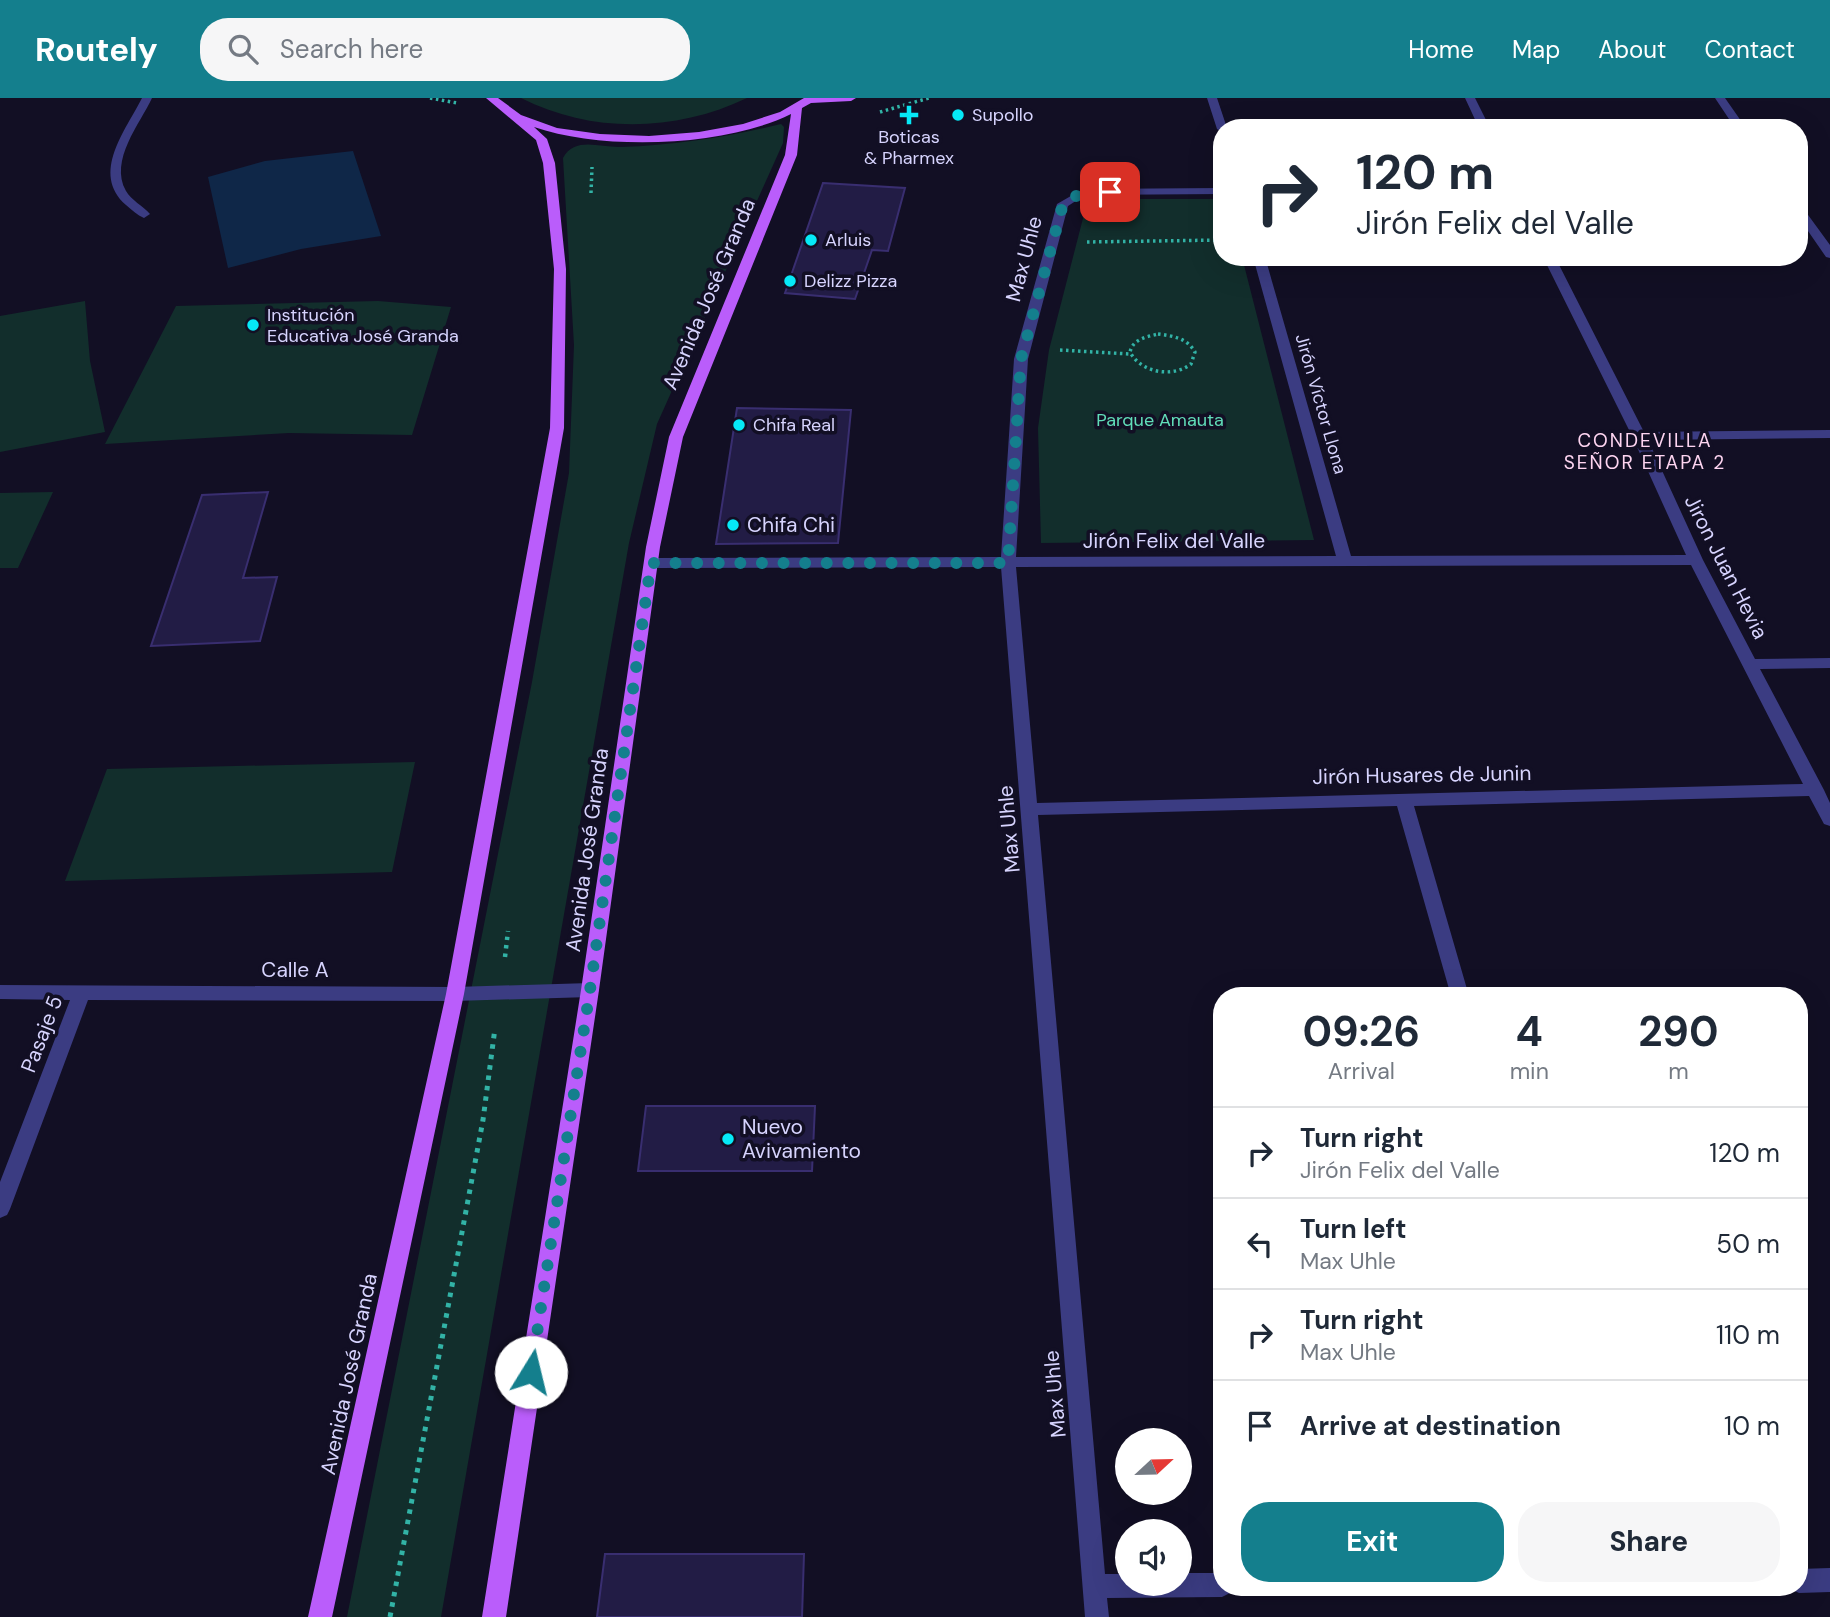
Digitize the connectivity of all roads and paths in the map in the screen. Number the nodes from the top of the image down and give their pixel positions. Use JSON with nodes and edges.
{"nodes":[{"id":1,"x":147,"y":98,"type":"edge"},
{"id":2,"x":430,"y":98,"type":"edge"},
{"id":3,"x":851,"y":98,"type":"edge"},
{"id":4,"x":929,"y":98,"type":"edge"},
{"id":5,"x":1212,"y":98,"type":"edge"},
{"id":6,"x":1470,"y":98,"type":"edge"},
{"id":7,"x":1720,"y":98,"type":"edge"},
{"id":8,"x":489,"y":99,"type":"edge"},
{"id":9,"x":807,"y":102,"type":"edge"},
{"id":10,"x":457,"y":103,"type":"dead end"},
{"id":11,"x":877,"y":113,"type":"dead end"},
{"id":12,"x":515,"y":116,"type":"junction"},
{"id":13,"x":1219,"y":119,"type":"edge"},
{"id":14,"x":1480,"y":119,"type":"edge"},
{"id":15,"x":1735,"y":119,"type":"edge"},
{"id":16,"x":1213,"y":191,"type":"edge"},
{"id":17,"x":144,"y":214,"type":"dead end"},
{"id":18,"x":1808,"y":223,"type":"edge"},
{"id":19,"x":1213,"y":240,"type":"edge"},
{"id":20,"x":1082,"y":242,"type":"dead end"},
{"id":21,"x":1830,"y":254,"type":"edge"},
{"id":22,"x":1262,"y":266,"type":"edge"},
{"id":23,"x":1554,"y":266,"type":"edge"},
{"id":24,"x":1054,"y":350,"type":"dead end"},
{"id":25,"x":1129,"y":354,"type":"junction"},
{"id":26,"x":1830,"y":434,"type":"edge"},
{"id":27,"x":1639,"y":436,"type":"junction"},
{"id":28,"x":1696,"y":560,"type":"junction"},
{"id":29,"x":1345,"y":562,"type":"junction"},
{"id":30,"x":651,"y":563,"type":"junction"},
{"id":31,"x":1008,"y":563,"type":"junction"},
{"id":32,"x":1830,"y":663,"type":"edge"},
{"id":33,"x":1751,"y":664,"type":"junction"},
{"id":34,"x":1816,"y":790,"type":"junction"},
{"id":35,"x":1403,"y":798,"type":"junction"},
{"id":36,"x":1030,"y":808,"type":"junction"},
{"id":37,"x":1830,"y":820,"type":"edge"},
{"id":38,"x":1457,"y":987,"type":"edge"},
{"id":39,"x":590,"y":990,"type":"junction"},
{"id":40,"x":0,"y":992,"type":"edge"},
{"id":41,"x":82,"y":992,"type":"junction"},
{"id":42,"x":455,"y":993,"type":"junction"},
{"id":43,"x":0,"y":1209,"type":"edge"},
{"id":44,"x":1830,"y":1580,"type":"edge"},
{"id":45,"x":1808,"y":1581,"type":"edge"},
{"id":46,"x":1213,"y":1585,"type":"edge"},
{"id":47,"x":1094,"y":1586,"type":"junction"},
{"id":48,"x":320,"y":1617,"type":"edge"},
{"id":49,"x":494,"y":1617,"type":"edge"},
{"id":50,"x":1097,"y":1617,"type":"edge"}],
"edges":[{"from":1,"to":17,"type":"street"},
{"from":2,"to":10,"type":"path"},
{"from":3,"to":9,"type":"main road"},
{"from":4,"to":11,"type":"path"},
{"from":5,"to":13,"type":"street"},
{"from":6,"to":14,"type":"street"},
{"from":7,"to":15,"type":"street"},
{"from":8,"to":12,"type":"main road"},
{"from":9,"to":12,"type":"main road"},
{"from":9,"to":30,"type":"main road","name":"Avenida José Granda"},
{"from":12,"to":42,"type":"main road","name":"Avenida José Granda"},
{"from":16,"to":31,"type":"street","name":"Max Uhle"},
{"from":18,"to":21,"type":"street"},
{"from":19,"to":20,"type":"path"},
{"from":22,"to":29,"type":"street","name":"Jirón Víctor Llona"},
{"from":23,"to":27,"type":"street","name":"Jiron Juan Hevia"},
{"from":24,"to":25,"type":"path"},
{"from":25,"to":25,"type":"path"},
{"from":26,"to":27,"type":"street"},
{"from":27,"to":28,"type":"street","name":"Jiron Juan Hevia"},
{"from":28,"to":29,"type":"street","name":"Jirón Felix del Valle"},
{"from":28,"to":33,"type":"street","name":"Jiron Juan Hevia"},
{"from":29,"to":31,"type":"street","name":"Jirón Felix del Valle"},
{"from":30,"to":31,"type":"street","name":"Jirón Felix del Valle"},
{"from":30,"to":39,"type":"main road","name":"Avenida José Granda"},
{"from":31,"to":36,"type":"street","name":"Max Uhle"},
{"from":32,"to":33,"type":"street"},
{"from":33,"to":34,"type":"street","name":"Jiron Juan Hevia"},
{"from":34,"to":35,"type":"street","name":"Jirón Husares de Junin"},
{"from":34,"to":37,"type":"street","name":"Jiron Juan Hevia"},
{"from":35,"to":36,"type":"street","name":"Jirón Husares de Junin"},
{"from":35,"to":38,"type":"street"},
{"from":36,"to":47,"type":"street","name":"Max Uhle"},
{"from":39,"to":42,"type":"street","name":"Calle A"},
{"from":39,"to":49,"type":"main road","name":"Avenida José Granda"},
{"from":40,"to":41,"type":"street","name":"Calle A"},
{"from":41,"to":42,"type":"street","name":"Calle A"},
{"from":41,"to":43,"type":"street","name":"Pasaje 5"},
{"from":42,"to":48,"type":"main road","name":"Avenida José Granda"},
{"from":44,"to":45,"type":"street"},
{"from":46,"to":47,"type":"street"},
{"from":47,"to":50,"type":"street","name":"Max Uhle"}]}
